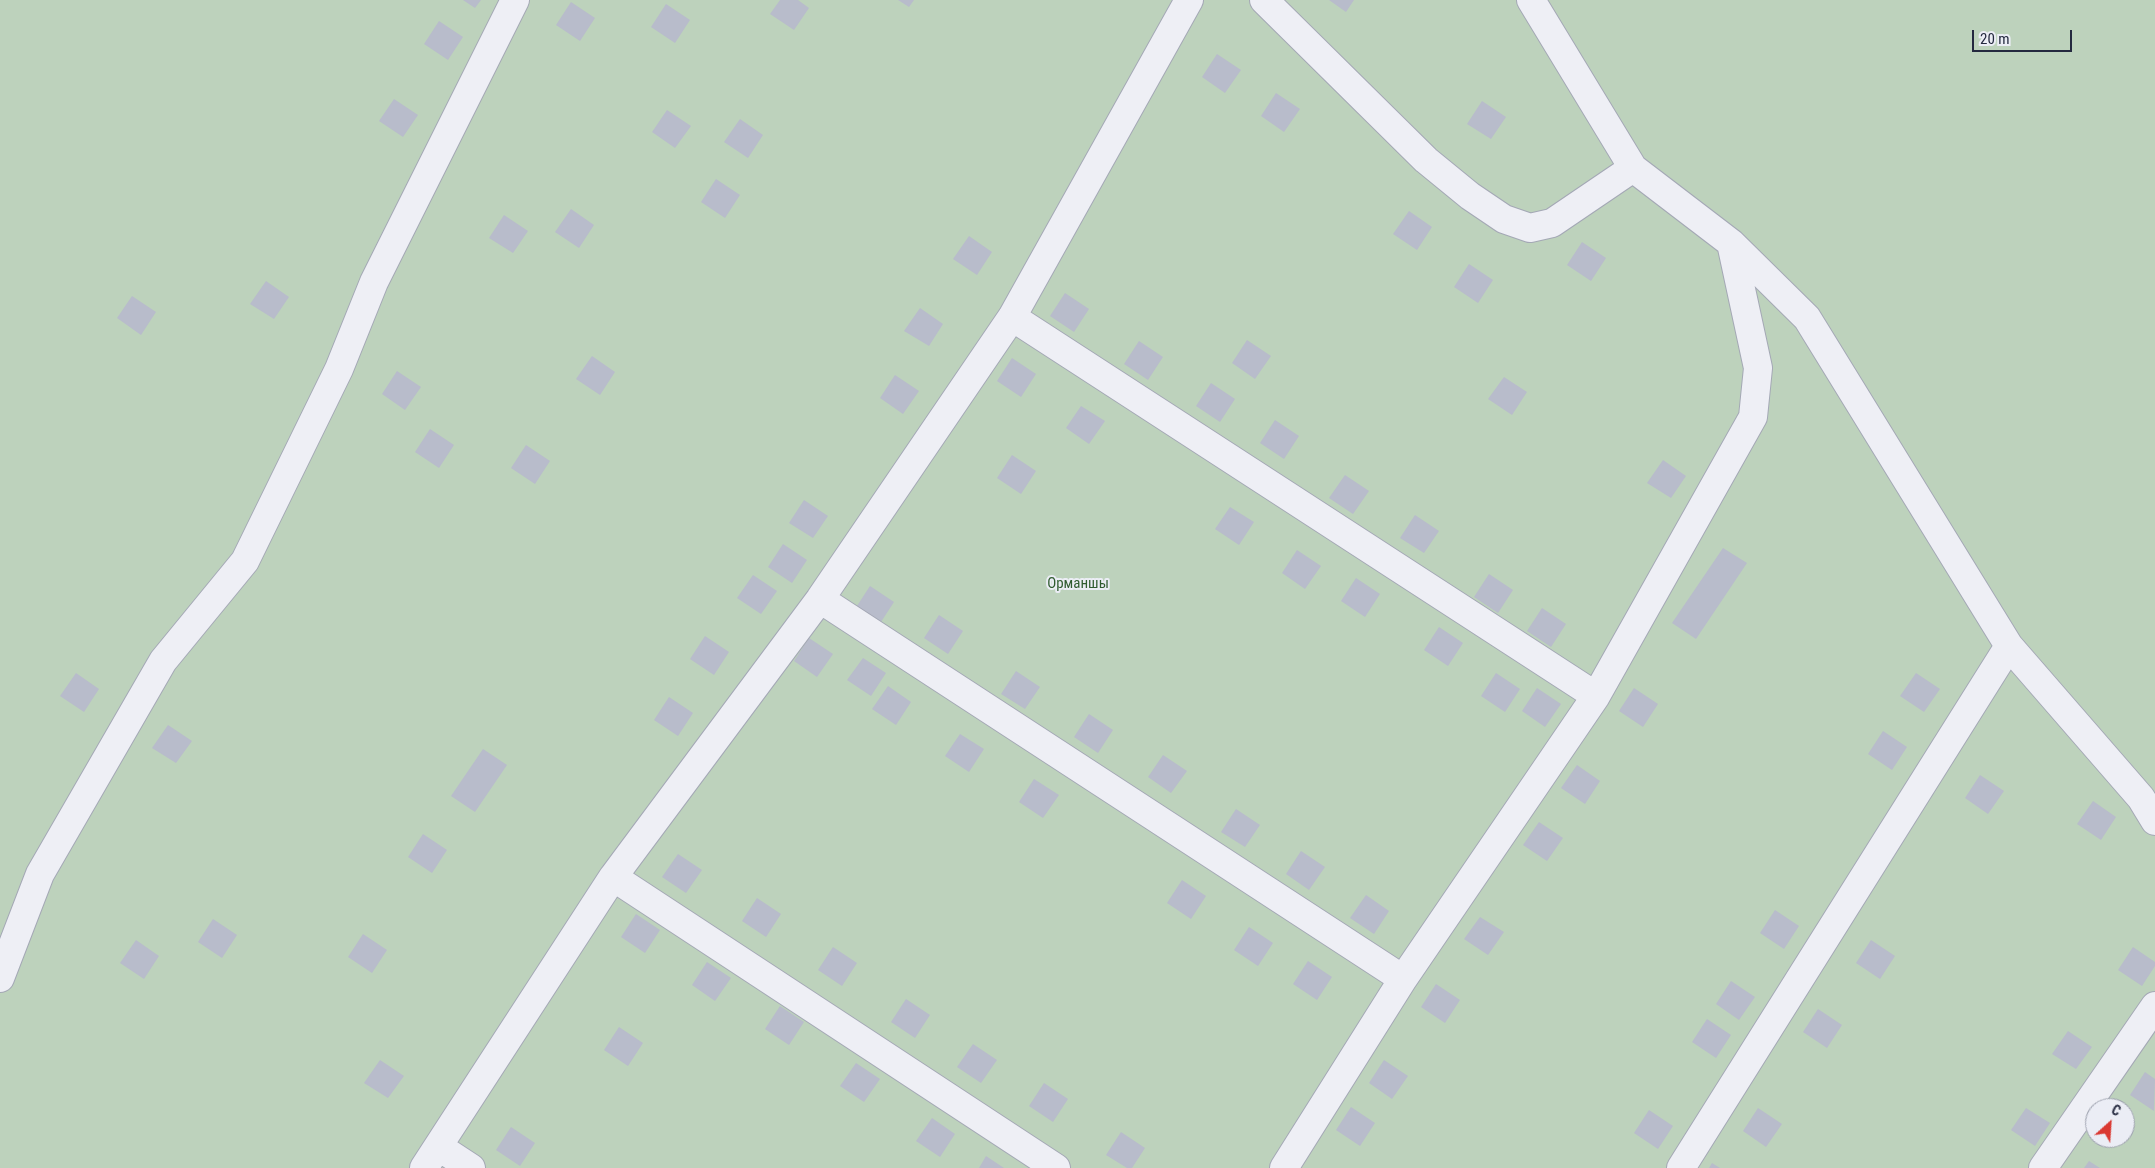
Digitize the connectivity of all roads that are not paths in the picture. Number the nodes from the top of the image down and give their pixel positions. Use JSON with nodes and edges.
{"nodes":[{"id":1,"x":515,"y":0,"type":"edge"},
{"id":2,"x":1189,"y":0,"type":"edge"},
{"id":3,"x":1264,"y":0,"type":"edge"},
{"id":4,"x":1531,"y":0,"type":"edge"},
{"id":5,"x":1633,"y":168,"type":"junction"},
{"id":6,"x":1731,"y":243,"type":"junction"},
{"id":7,"x":1012,"y":318,"type":"junction"},
{"id":8,"x":820,"y":599,"type":"junction"},
{"id":9,"x":2009,"y":646,"type":"junction"},
{"id":10,"x":1596,"y":696,"type":"junction"},
{"id":11,"x":2155,"y":821,"type":"edge"},
{"id":12,"x":613,"y":877,"type":"junction"},
{"id":13,"x":0,"y":978,"type":"edge"},
{"id":14,"x":1403,"y":979,"type":"junction"},
{"id":15,"x":2155,"y":1006,"type":"edge"},
{"id":16,"x":432,"y":1157,"type":"edge"},
{"id":17,"x":471,"y":1168,"type":"edge"},
{"id":18,"x":1056,"y":1168,"type":"edge"},
{"id":19,"x":1284,"y":1168,"type":"edge"},
{"id":20,"x":1681,"y":1168,"type":"edge"},
{"id":21,"x":2043,"y":1168,"type":"edge"}],
"edges":[{"from":1,"to":13,"type":"street"},
{"from":2,"to":7,"type":"street"},
{"from":3,"to":5,"type":"street"},
{"from":4,"to":5,"type":"street"},
{"from":5,"to":6,"type":"street"},
{"from":6,"to":9,"type":"street"},
{"from":6,"to":10,"type":"street"},
{"from":7,"to":8,"type":"street"},
{"from":7,"to":10,"type":"street"},
{"from":8,"to":12,"type":"street"},
{"from":8,"to":14,"type":"street"},
{"from":9,"to":11,"type":"street"},
{"from":9,"to":20,"type":"street"},
{"from":10,"to":14,"type":"street"},
{"from":12,"to":16,"type":"street"},
{"from":12,"to":18,"type":"street"},
{"from":14,"to":19,"type":"street"},
{"from":15,"to":21,"type":"street"},
{"from":16,"to":17,"type":"street"}]}
